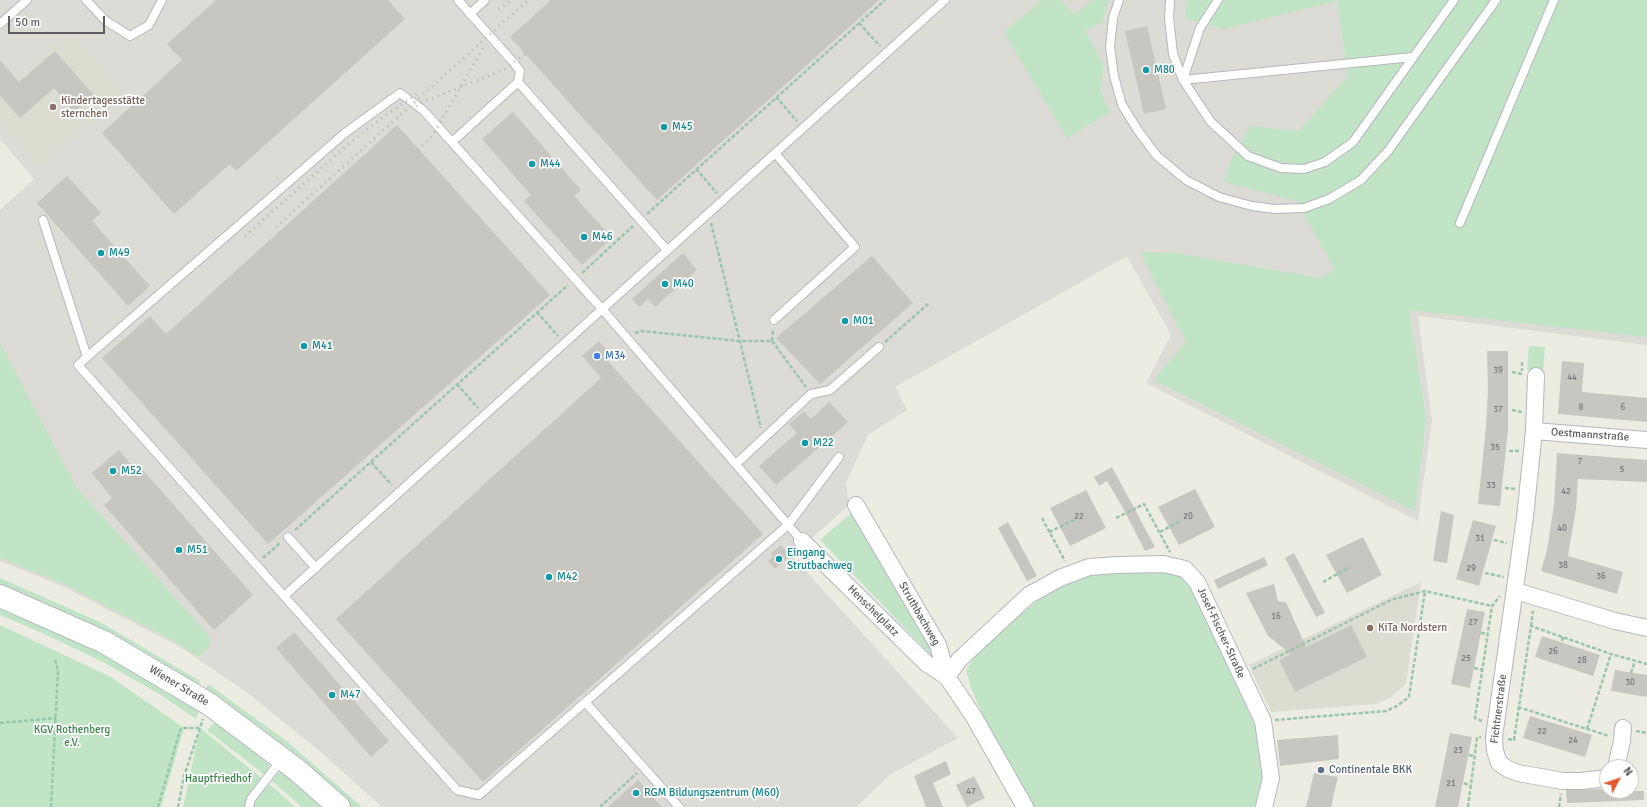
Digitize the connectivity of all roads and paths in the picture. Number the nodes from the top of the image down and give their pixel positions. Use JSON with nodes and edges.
{"nodes":[{"id":1,"x":27,"y":0,"type":"edge"},
{"id":2,"x":86,"y":0,"type":"edge"},
{"id":3,"x":162,"y":0,"type":"edge"},
{"id":4,"x":458,"y":0,"type":"edge"},
{"id":5,"x":485,"y":0,"type":"edge"},
{"id":6,"x":885,"y":0,"type":"edge"},
{"id":7,"x":945,"y":0,"type":"edge"},
{"id":8,"x":1119,"y":0,"type":"edge"},
{"id":9,"x":1170,"y":0,"type":"edge"},
{"id":10,"x":1218,"y":0,"type":"edge"},
{"id":11,"x":1454,"y":0,"type":"edge"},
{"id":12,"x":1496,"y":0,"type":"edge"},
{"id":13,"x":1554,"y":0,"type":"edge"},
{"id":14,"x":470,"y":14,"type":"junction"},
{"id":15,"x":859,"y":23,"type":"junction"},
{"id":16,"x":0,"y":24,"type":"edge"},
{"id":17,"x":886,"y":52,"type":"junction"},
{"id":18,"x":1412,"y":57,"type":"junction"},
{"id":19,"x":1183,"y":80,"type":"junction"},
{"id":20,"x":518,"y":82,"type":"junction"},
{"id":21,"x":776,"y":97,"type":"junction"},
{"id":22,"x":803,"y":128,"type":"junction"},
{"id":23,"x":452,"y":142,"type":"junction"},
{"id":24,"x":774,"y":153,"type":"junction"},
{"id":25,"x":696,"y":169,"type":"junction"},
{"id":26,"x":723,"y":200,"type":"junction"},
{"id":27,"x":708,"y":213,"type":"junction"},
{"id":28,"x":43,"y":220,"type":"dead end"},
{"id":29,"x":640,"y":220,"type":"junction"},
{"id":30,"x":1460,"y":223,"type":"dead end"},
{"id":31,"x":667,"y":250,"type":"junction"},
{"id":32,"x":574,"y":280,"type":"junction"},
{"id":33,"x":928,"y":304,"type":"dead end"},
{"id":34,"x":602,"y":309,"type":"junction"},
{"id":35,"x":537,"y":312,"type":"junction"},
{"id":36,"x":774,"y":320,"type":"joint"},
{"id":37,"x":625,"y":336,"type":"junction"},
{"id":38,"x":739,"y":341,"type":"junction"},
{"id":39,"x":772,"y":341,"type":"junction"},
{"id":40,"x":564,"y":343,"type":"junction"},
{"id":41,"x":879,"y":347,"type":"joint"},
{"id":42,"x":87,"y":357,"type":"junction"},
{"id":43,"x":1536,"y":376,"type":"dead end"},
{"id":44,"x":457,"y":384,"type":"junction"},
{"id":45,"x":811,"y":394,"type":"junction"},
{"id":46,"x":1512,"y":410,"type":"dead end"},
{"id":47,"x":1522,"y":412,"type":"dead end"},
{"id":48,"x":485,"y":415,"type":"junction"},
{"id":49,"x":1534,"y":431,"type":"junction"},
{"id":50,"x":763,"y":439,"type":"junction"},
{"id":51,"x":1647,"y":440,"type":"edge"},
{"id":52,"x":1509,"y":451,"type":"dead end"},
{"id":53,"x":1522,"y":451,"type":"dead end"},
{"id":54,"x":839,"y":457,"type":"dead end"},
{"id":55,"x":371,"y":462,"type":"junction"},
{"id":56,"x":736,"y":464,"type":"junction"},
{"id":57,"x":1505,"y":488,"type":"dead end"},
{"id":58,"x":1518,"y":489,"type":"dead end"},
{"id":59,"x":399,"y":493,"type":"junction"},
{"id":60,"x":856,"y":505,"type":"dead end"},
{"id":61,"x":1042,"y":518,"type":"dead end"},
{"id":62,"x":1116,"y":518,"type":"dead end"},
{"id":63,"x":1074,"y":520,"type":"dead end"},
{"id":64,"x":1182,"y":520,"type":"dead end"},
{"id":65,"x":788,"y":525,"type":"junction"},
{"id":66,"x":1049,"y":532,"type":"junction"},
{"id":67,"x":1160,"y":532,"type":"junction"},
{"id":68,"x":288,"y":537,"type":"junction"},
{"id":69,"x":1494,"y":540,"type":"dead end"},
{"id":70,"x":802,"y":541,"type":"joint"},
{"id":71,"x":1512,"y":544,"type":"dead end"},
{"id":72,"x":256,"y":564,"type":"junction"},
{"id":73,"x":1350,"y":567,"type":"dead end"},
{"id":74,"x":316,"y":568,"type":"junction"},
{"id":75,"x":1179,"y":568,"type":"junction"},
{"id":76,"x":1485,"y":573,"type":"dead end"},
{"id":77,"x":1071,"y":574,"type":"junction"},
{"id":78,"x":1323,"y":582,"type":"dead end"},
{"id":79,"x":1512,"y":584,"type":"junction"},
{"id":80,"x":1425,"y":591,"type":"junction"},
{"id":81,"x":0,"y":596,"type":"edge"},
{"id":82,"x":284,"y":596,"type":"junction"},
{"id":83,"x":1492,"y":606,"type":"dead end"},
{"id":84,"x":1647,"y":628,"type":"edge"},
{"id":85,"x":1481,"y":633,"type":"dead end"},
{"id":86,"x":1488,"y":634,"type":"dead end"},
{"id":87,"x":1563,"y":637,"type":"junction"},
{"id":88,"x":1562,"y":641,"type":"dead end"},
{"id":89,"x":1611,"y":654,"type":"junction"},
{"id":90,"x":55,"y":660,"type":"dead end"},
{"id":91,"x":1635,"y":661,"type":"junction"},
{"id":92,"x":1647,"y":664,"type":"edge"},
{"id":93,"x":1474,"y":668,"type":"dead end"},
{"id":94,"x":1483,"y":670,"type":"dead end"},
{"id":95,"x":1631,"y":672,"type":"dead end"},
{"id":96,"x":1240,"y":675,"type":"junction"},
{"id":97,"x":947,"y":677,"type":"junction"},
{"id":98,"x":585,"y":702,"type":"junction"},
{"id":99,"x":209,"y":704,"type":"junction"},
{"id":100,"x":1518,"y":707,"type":"junction"},
{"id":101,"x":56,"y":718,"type":"junction"},
{"id":102,"x":1263,"y":721,"type":"junction"},
{"id":103,"x":0,"y":722,"type":"edge"},
{"id":104,"x":200,"y":728,"type":"junction"},
{"id":105,"x":1587,"y":729,"type":"junction"},
{"id":106,"x":1622,"y":734,"type":"joint"},
{"id":107,"x":1514,"y":740,"type":"dead end"},
{"id":108,"x":1469,"y":755,"type":"dead end"},
{"id":109,"x":1475,"y":756,"type":"dead end"},
{"id":110,"x":282,"y":758,"type":"junction"},
{"id":111,"x":1617,"y":759,"type":"edge"},
{"id":112,"x":643,"y":767,"type":"junction"},
{"id":113,"x":1599,"y":779,"type":"edge"},
{"id":114,"x":1464,"y":784,"type":"dead end"},
{"id":115,"x":1471,"y":786,"type":"dead end"},
{"id":116,"x":51,"y":807,"type":"edge"},
{"id":117,"x":158,"y":807,"type":"edge"},
{"id":118,"x":178,"y":807,"type":"edge"},
{"id":119,"x":249,"y":807,"type":"edge"},
{"id":120,"x":339,"y":807,"type":"edge"},
{"id":121,"x":600,"y":807,"type":"edge"},
{"id":122,"x":679,"y":807,"type":"edge"},
{"id":123,"x":1025,"y":807,"type":"edge"},
{"id":124,"x":1264,"y":807,"type":"edge"}],
"edges":[{"from":1,"to":16,"type":"lane"},
{"from":2,"to":3,"type":"lane"},
{"from":4,"to":14,"type":"lane"},
{"from":5,"to":14,"type":"lane"},
{"from":6,"to":15,"type":"path"},
{"from":7,"to":17,"type":"lane"},
{"from":8,"to":12,"type":"lane"},
{"from":9,"to":19,"type":"lane"},
{"from":10,"to":19,"type":"lane"},
{"from":11,"to":18,"type":"lane"},
{"from":13,"to":30,"type":"lane"},
{"from":14,"to":20,"type":"lane"},
{"from":15,"to":17,"type":"path"},
{"from":15,"to":21,"type":"path"},
{"from":17,"to":22,"type":"lane"},
{"from":18,"to":19,"type":"lane"},
{"from":18,"to":19,"type":"lane"},
{"from":20,"to":23,"type":"lane"},
{"from":20,"to":29,"type":"lane"},
{"from":21,"to":22,"type":"path"},
{"from":21,"to":25,"type":"path"},
{"from":22,"to":24,"type":"lane"},
{"from":23,"to":32,"type":"lane"},
{"from":23,"to":42,"type":"lane"},
{"from":24,"to":26,"type":"lane"},
{"from":24,"to":36,"type":"lane"},
{"from":25,"to":26,"type":"path"},
{"from":25,"to":29,"type":"path"},
{"from":26,"to":27,"type":"lane"},
{"from":27,"to":31,"type":"lane"},
{"from":27,"to":38,"type":"path"},
{"from":28,"to":42,"type":"lane"},
{"from":29,"to":31,"type":"lane"},
{"from":29,"to":32,"type":"path"},
{"from":31,"to":34,"type":"lane"},
{"from":32,"to":34,"type":"lane"},
{"from":32,"to":35,"type":"path"},
{"from":33,"to":41,"type":"path"},
{"from":34,"to":37,"type":"lane"},
{"from":34,"to":40,"type":"lane"},
{"from":35,"to":40,"type":"path"},
{"from":35,"to":44,"type":"path"},
{"from":36,"to":39,"type":"path"},
{"from":37,"to":38,"type":"path"},
{"from":37,"to":56,"type":"lane"},
{"from":38,"to":39,"type":"path"},
{"from":38,"to":50,"type":"path"},
{"from":39,"to":45,"type":"path"},
{"from":40,"to":48,"type":"lane"},
{"from":41,"to":45,"type":"lane"},
{"from":42,"to":72,"type":"lane"},
{"from":43,"to":49,"type":"street","name":"Fichtnerstraße"},
{"from":44,"to":48,"type":"path"},
{"from":44,"to":55,"type":"path"},
{"from":45,"to":50,"type":"lane"},
{"from":46,"to":47,"type":"path"},
{"from":48,"to":59,"type":"lane"},
{"from":49,"to":51,"type":"street","name":"Oestmannstraße"},
{"from":49,"to":79,"type":"street","name":"Fichtnerstraße"},
{"from":50,"to":56,"type":"lane"},
{"from":52,"to":53,"type":"path"},
{"from":54,"to":65,"type":"lane"},
{"from":55,"to":59,"type":"path"},
{"from":55,"to":68,"type":"path"},
{"from":56,"to":65,"type":"lane"},
{"from":57,"to":58,"type":"path"},
{"from":59,"to":74,"type":"lane"},
{"from":60,"to":97,"type":"street","name":"Struthbachweg"},
{"from":61,"to":66,"type":"path"},
{"from":62,"to":67,"type":"path"},
{"from":63,"to":66,"type":"path"},
{"from":64,"to":67,"type":"path"},
{"from":65,"to":70,"type":"lane"},
{"from":65,"to":98,"type":"lane"},
{"from":66,"to":77,"type":"path"},
{"from":67,"to":75,"type":"path"},
{"from":68,"to":72,"type":"path"},
{"from":68,"to":74,"type":"lane"},
{"from":69,"to":71,"type":"path"},
{"from":70,"to":97,"type":"street","name":"Henschelplatz"},
{"from":72,"to":82,"type":"lane"},
{"from":73,"to":78,"type":"path"},
{"from":74,"to":82,"type":"lane"},
{"from":75,"to":77,"type":"street","name":"Josef-Fischer-Straße"},
{"from":75,"to":96,"type":"street","name":"Josef-Fischer-Straße"},
{"from":76,"to":79,"type":"path"},
{"from":77,"to":97,"type":"street","name":"Josef-Fischer-Straße"},
{"from":79,"to":84,"type":"street"},
{"from":79,"to":113,"type":"street","name":"Fichtnerstraße"},
{"from":80,"to":83,"type":"path"},
{"from":80,"to":96,"type":"path"},
{"from":80,"to":102,"type":"path"},
{"from":81,"to":99,"type":"main road","name":"Wiener Straße"},
{"from":82,"to":98,"type":"lane"},
{"from":85,"to":86,"type":"path"},
{"from":87,"to":88,"type":"path"},
{"from":87,"to":89,"type":"path"},
{"from":87,"to":100,"type":"path"},
{"from":89,"to":91,"type":"path"},
{"from":89,"to":105,"type":"path"},
{"from":90,"to":101,"type":"path"},
{"from":91,"to":92,"type":"path"},
{"from":91,"to":95,"type":"path"},
{"from":93,"to":94,"type":"path"},
{"from":96,"to":102,"type":"street","name":"Josef-Fischer-Straße"},
{"from":97,"to":123,"type":"street","name":"Struthbachweg"},
{"from":98,"to":112,"type":"lane"},
{"from":99,"to":104,"type":"path"},
{"from":99,"to":110,"type":"main road","name":"Wiener Straße"},
{"from":100,"to":105,"type":"path"},
{"from":100,"to":107,"type":"path"},
{"from":101,"to":103,"type":"path"},
{"from":101,"to":116,"type":"path"},
{"from":102,"to":124,"type":"street","name":"Josef-Fischer-Straße"},
{"from":104,"to":117,"type":"path"},
{"from":104,"to":118,"type":"path"},
{"from":105,"to":106,"type":"path"},
{"from":106,"to":111,"type":"street"},
{"from":108,"to":109,"type":"path"},
{"from":110,"to":119,"type":"lane"},
{"from":110,"to":120,"type":"main road","name":"Wiener Straße"},
{"from":112,"to":121,"type":"path"},
{"from":112,"to":122,"type":"lane"},
{"from":114,"to":115,"type":"path"}]}
